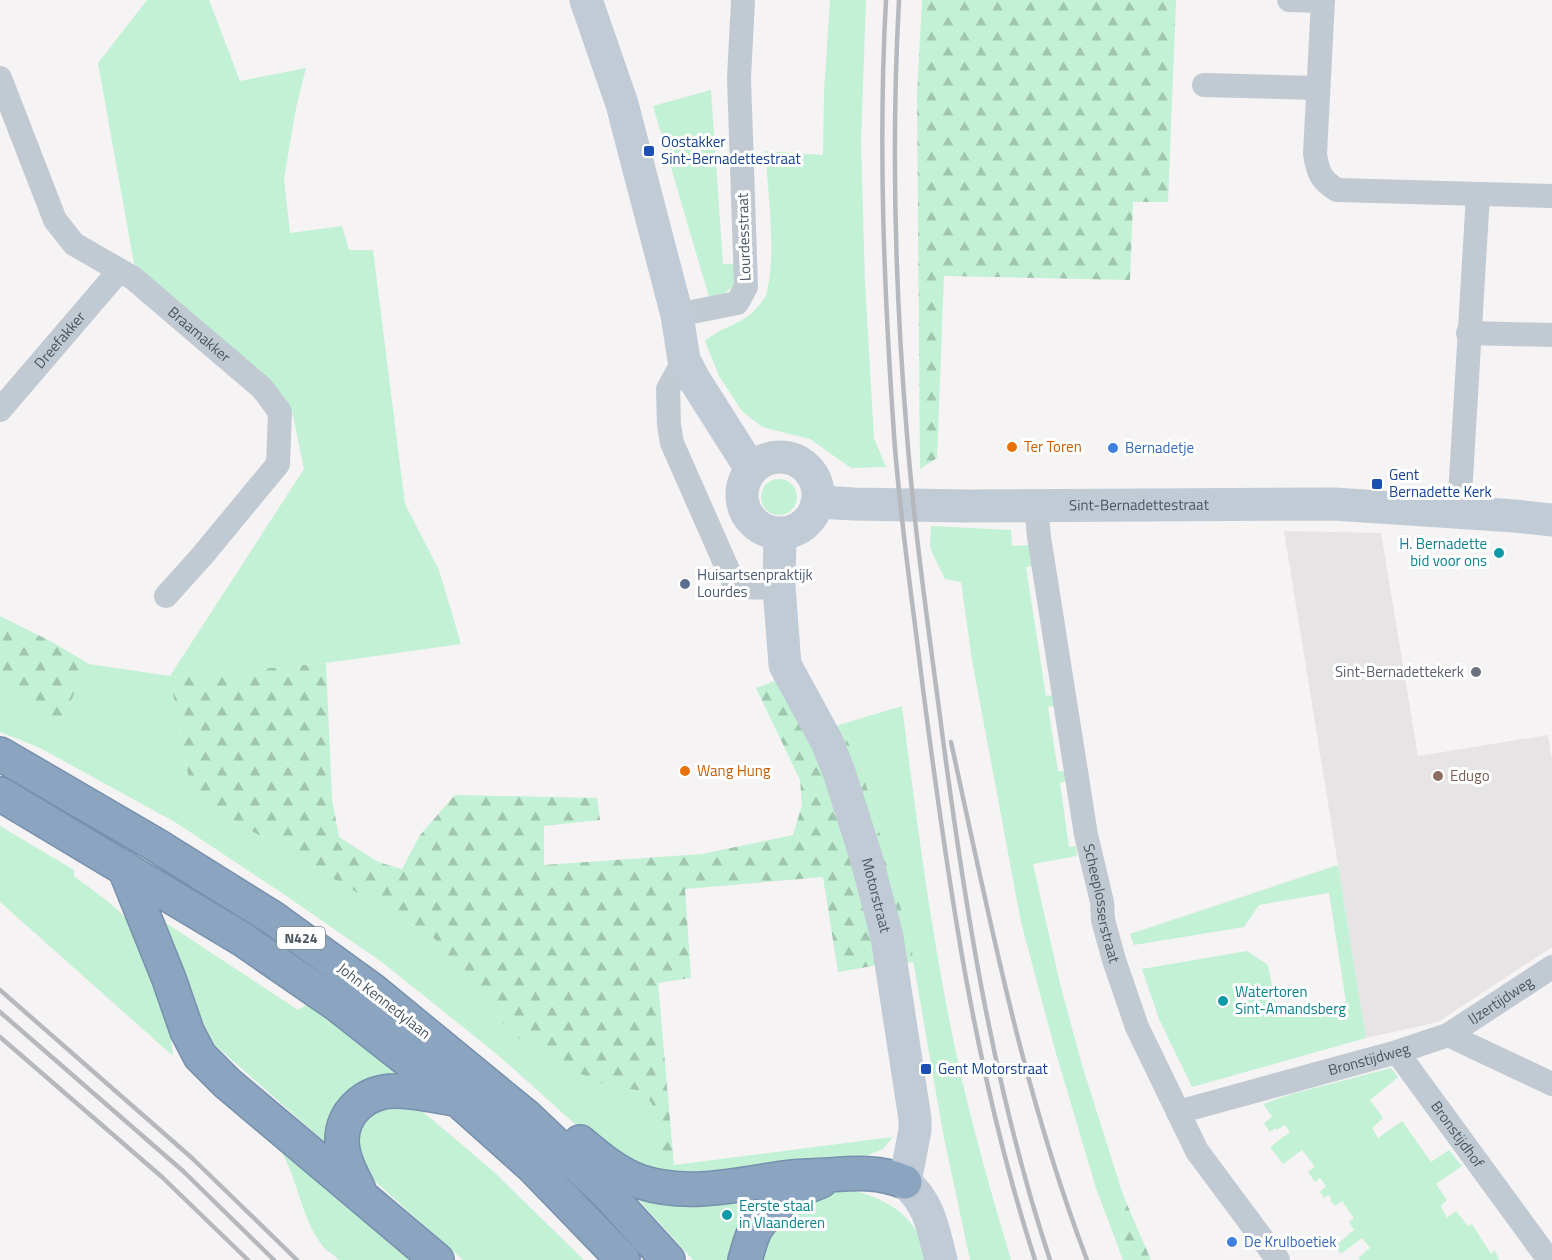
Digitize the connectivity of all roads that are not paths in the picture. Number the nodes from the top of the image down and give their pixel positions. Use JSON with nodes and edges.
{"nodes":[{"id":1,"x":586,"y":0,"type":"edge"},
{"id":2,"x":743,"y":0,"type":"edge"},
{"id":3,"x":1289,"y":0,"type":"edge"},
{"id":4,"x":1323,"y":0,"type":"edge"},
{"id":5,"x":0,"y":78,"type":"edge"},
{"id":6,"x":1204,"y":85,"type":"dead end"},
{"id":7,"x":1318,"y":88,"type":"junction"},
{"id":8,"x":1478,"y":195,"type":"junction"},
{"id":9,"x":1552,"y":196,"type":"edge"},
{"id":10,"x":119,"y":271,"type":"junction"},
{"id":11,"x":677,"y":315,"type":"junction"},
{"id":12,"x":1468,"y":333,"type":"junction"},
{"id":13,"x":1552,"y":335,"type":"edge"},
{"id":14,"x":684,"y":360,"type":"junction"},
{"id":15,"x":0,"y":410,"type":"edge"},
{"id":16,"x":752,"y":469,"type":"junction"},
{"id":17,"x":818,"y":502,"type":"junction"},
{"id":18,"x":1036,"y":505,"type":"junction"},
{"id":19,"x":1459,"y":512,"type":"junction"},
{"id":20,"x":1552,"y":520,"type":"edge"},
{"id":21,"x":780,"y":533,"type":"junction"},
{"id":22,"x":779,"y":586,"type":"junction"},
{"id":23,"x":166,"y":596,"type":"dead end"},
{"id":24,"x":0,"y":754,"type":"edge"},
{"id":25,"x":0,"y":794,"type":"edge"},
{"id":26,"x":124,"y":867,"type":"junction"},
{"id":27,"x":1552,"y":968,"type":"edge"},
{"id":28,"x":1448,"y":1035,"type":"junction"},
{"id":29,"x":1397,"y":1052,"type":"junction"},
{"id":30,"x":1552,"y":1084,"type":"edge"},
{"id":31,"x":457,"y":1099,"type":"junction"},
{"id":32,"x":1178,"y":1112,"type":"junction"},
{"id":33,"x":527,"y":1117,"type":"junction"},
{"id":34,"x":835,"y":1175,"type":"junction"},
{"id":35,"x":905,"y":1182,"type":"junction"},
{"id":36,"x":361,"y":1194,"type":"junction"},
{"id":37,"x":1519,"y":1216,"type":"junction"},
{"id":38,"x":1552,"y":1231,"type":"edge"},
{"id":39,"x":437,"y":1260,"type":"edge"},
{"id":40,"x":623,"y":1260,"type":"edge"},
{"id":41,"x":668,"y":1260,"type":"edge"},
{"id":42,"x":746,"y":1260,"type":"edge"},
{"id":43,"x":941,"y":1260,"type":"edge"},
{"id":44,"x":1278,"y":1260,"type":"edge"},
{"id":45,"x":1549,"y":1260,"type":"edge"}],
"edges":[{"from":1,"to":11,"type":"street"},
{"from":2,"to":11,"type":"street","name":"Lourdesstraat"},
{"from":3,"to":4,"type":"street"},
{"from":4,"to":7,"type":"street"},
{"from":5,"to":10,"type":"street","name":"Braamakker"},
{"from":6,"to":7,"type":"street"},
{"from":7,"to":8,"type":"street"},
{"from":8,"to":9,"type":"street"},
{"from":8,"to":12,"type":"street"},
{"from":10,"to":15,"type":"street","name":"Dreefakker"},
{"from":10,"to":23,"type":"street","name":"Braamakker"},
{"from":11,"to":14,"type":"street"},
{"from":12,"to":13,"type":"street"},
{"from":12,"to":19,"type":"street"},
{"from":14,"to":16,"type":"street"},
{"from":14,"to":22,"type":"street"},
{"from":16,"to":17,"type":"street"},
{"from":16,"to":21,"type":"street"},
{"from":17,"to":18,"type":"street","name":"Sint-Bernadettestraat"},
{"from":17,"to":21,"type":"street"},
{"from":18,"to":19,"type":"street","name":"Sint-Bernadettestraat"},
{"from":18,"to":32,"type":"street","name":"Scheeplosserstraat"},
{"from":19,"to":20,"type":"street","name":"Sint-Bernadettestraat"},
{"from":21,"to":22,"type":"street","name":"Motorstraat"},
{"from":22,"to":35,"type":"street","name":"Motorstraat"},
{"from":24,"to":33,"type":"highway","name":"John Kennedylaan","number":"N424"},
{"from":25,"to":26,"type":"highway","number":"N424"},
{"from":26,"to":31,"type":"highway","number":"N424"},
{"from":26,"to":36,"type":"highway"},
{"from":27,"to":28,"type":"street","name":"IJzertijdweg"},
{"from":28,"to":29,"type":"street","name":"Bronstijdweg"},
{"from":28,"to":30,"type":"street"},
{"from":29,"to":32,"type":"street","name":"Bronstijdweg"},
{"from":29,"to":37,"type":"street","name":"Bronstijdhof"},
{"from":31,"to":36,"type":"highway"},
{"from":31,"to":40,"type":"highway","number":"N424"},
{"from":32,"to":44,"type":"street","name":"Scheeplosserstraat"},
{"from":33,"to":34,"type":"highway"},
{"from":33,"to":41,"type":"highway","name":"John Kennedylaan","number":"N424"},
{"from":34,"to":35,"type":"highway"},
{"from":34,"to":42,"type":"highway"},
{"from":35,"to":43,"type":"street"},
{"from":36,"to":39,"type":"highway"},
{"from":37,"to":38,"type":"street","name":"Bronstijdhof"},
{"from":37,"to":45,"type":"street","name":"Bronstijdhof"}]}
